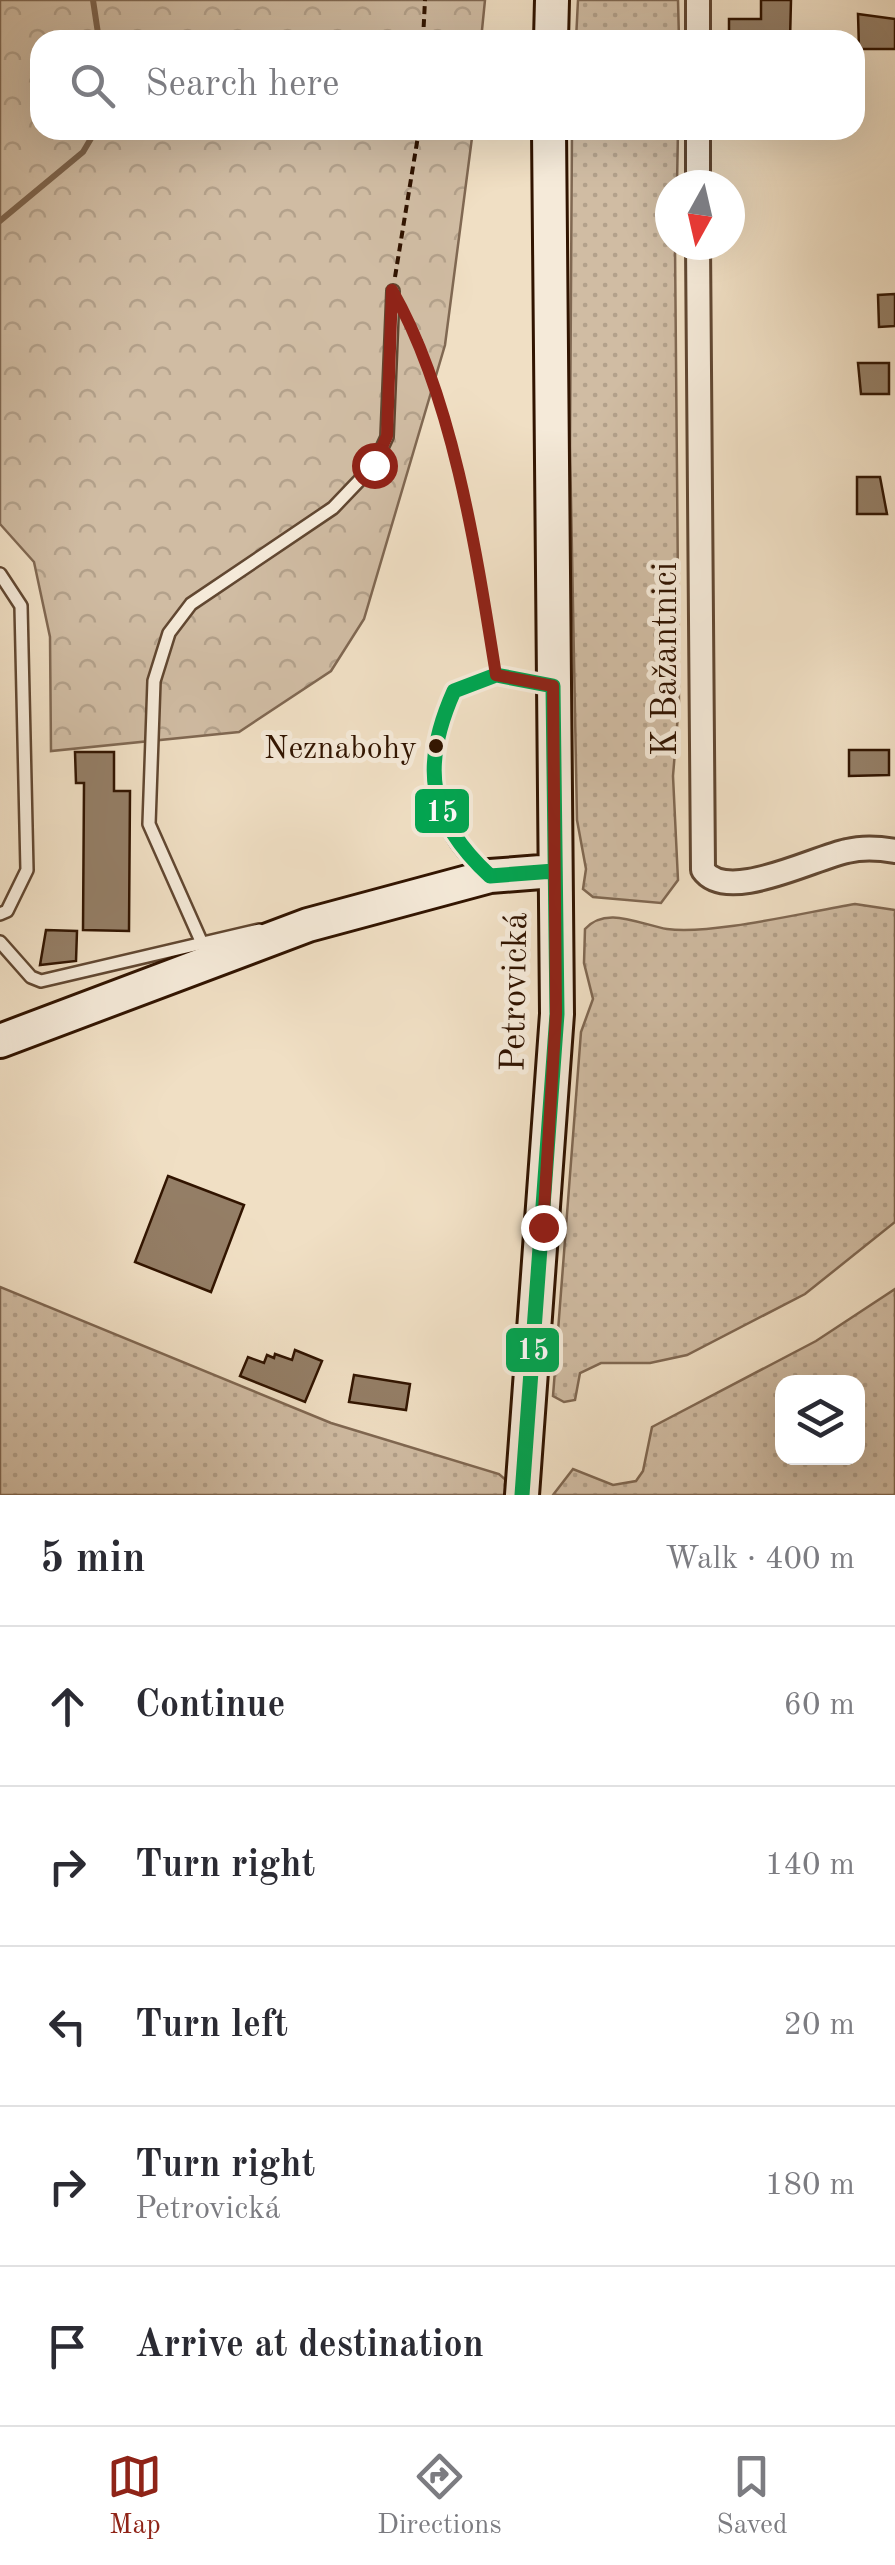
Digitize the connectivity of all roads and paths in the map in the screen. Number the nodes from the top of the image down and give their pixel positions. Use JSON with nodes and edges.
{"nodes":[{"id":1,"x":425,"y":0,"type":"edge"},
{"id":2,"x":552,"y":0,"type":"edge"},
{"id":3,"x":698,"y":0,"type":"edge"},
{"id":4,"x":424,"y":30,"type":"edge"},
{"id":5,"x":551,"y":30,"type":"edge"},
{"id":6,"x":698,"y":30,"type":"edge"},
{"id":7,"x":417,"y":140,"type":"edge"},
{"id":8,"x":550,"y":140,"type":"edge"},
{"id":9,"x":698,"y":140,"type":"edge"},
{"id":10,"x":698,"y":170,"type":"edge"},
{"id":11,"x":698,"y":260,"type":"edge"},
{"id":12,"x":392,"y":290,"type":"junction"},
{"id":13,"x":0,"y":574,"type":"edge"},
{"id":14,"x":496,"y":675,"type":"junction"},
{"id":15,"x":553,"y":686,"type":"junction"},
{"id":16,"x":895,"y":851,"type":"edge"},
{"id":17,"x":554,"y":871,"type":"junction"},
{"id":18,"x":490,"y":876,"type":"junction"},
{"id":19,"x":0,"y":914,"type":"edge"},
{"id":20,"x":308,"y":925,"type":"junction"},
{"id":21,"x":201,"y":941,"type":"junction"},
{"id":22,"x":0,"y":942,"type":"edge"},
{"id":23,"x":0,"y":1040,"type":"edge"},
{"id":24,"x":522,"y":1495,"type":"edge"}],
"edges":[{"from":1,"to":4,"type":"path"},
{"from":2,"to":5,"type":"main road"},
{"from":3,"to":6,"type":"street"},
{"from":7,"to":12,"type":"path"},
{"from":8,"to":15,"type":"main road","name":"Petrovická"},
{"from":9,"to":10,"type":"street"},
{"from":11,"to":16,"type":"street","name":"K Bažantnici"},
{"from":12,"to":14,"type":"path"},
{"from":12,"to":21,"type":"lane"},
{"from":13,"to":19,"type":"lane"},
{"from":14,"to":15,"type":"lane"},
{"from":14,"to":18,"type":"lane"},
{"from":15,"to":17,"type":"main road","name":"Petrovická"},
{"from":17,"to":18,"type":"main road"},
{"from":17,"to":24,"type":"main road","name":"Petrovická"},
{"from":18,"to":20,"type":"main road"},
{"from":20,"to":21,"type":"lane"},
{"from":20,"to":23,"type":"main road"},
{"from":21,"to":22,"type":"lane"}]}
